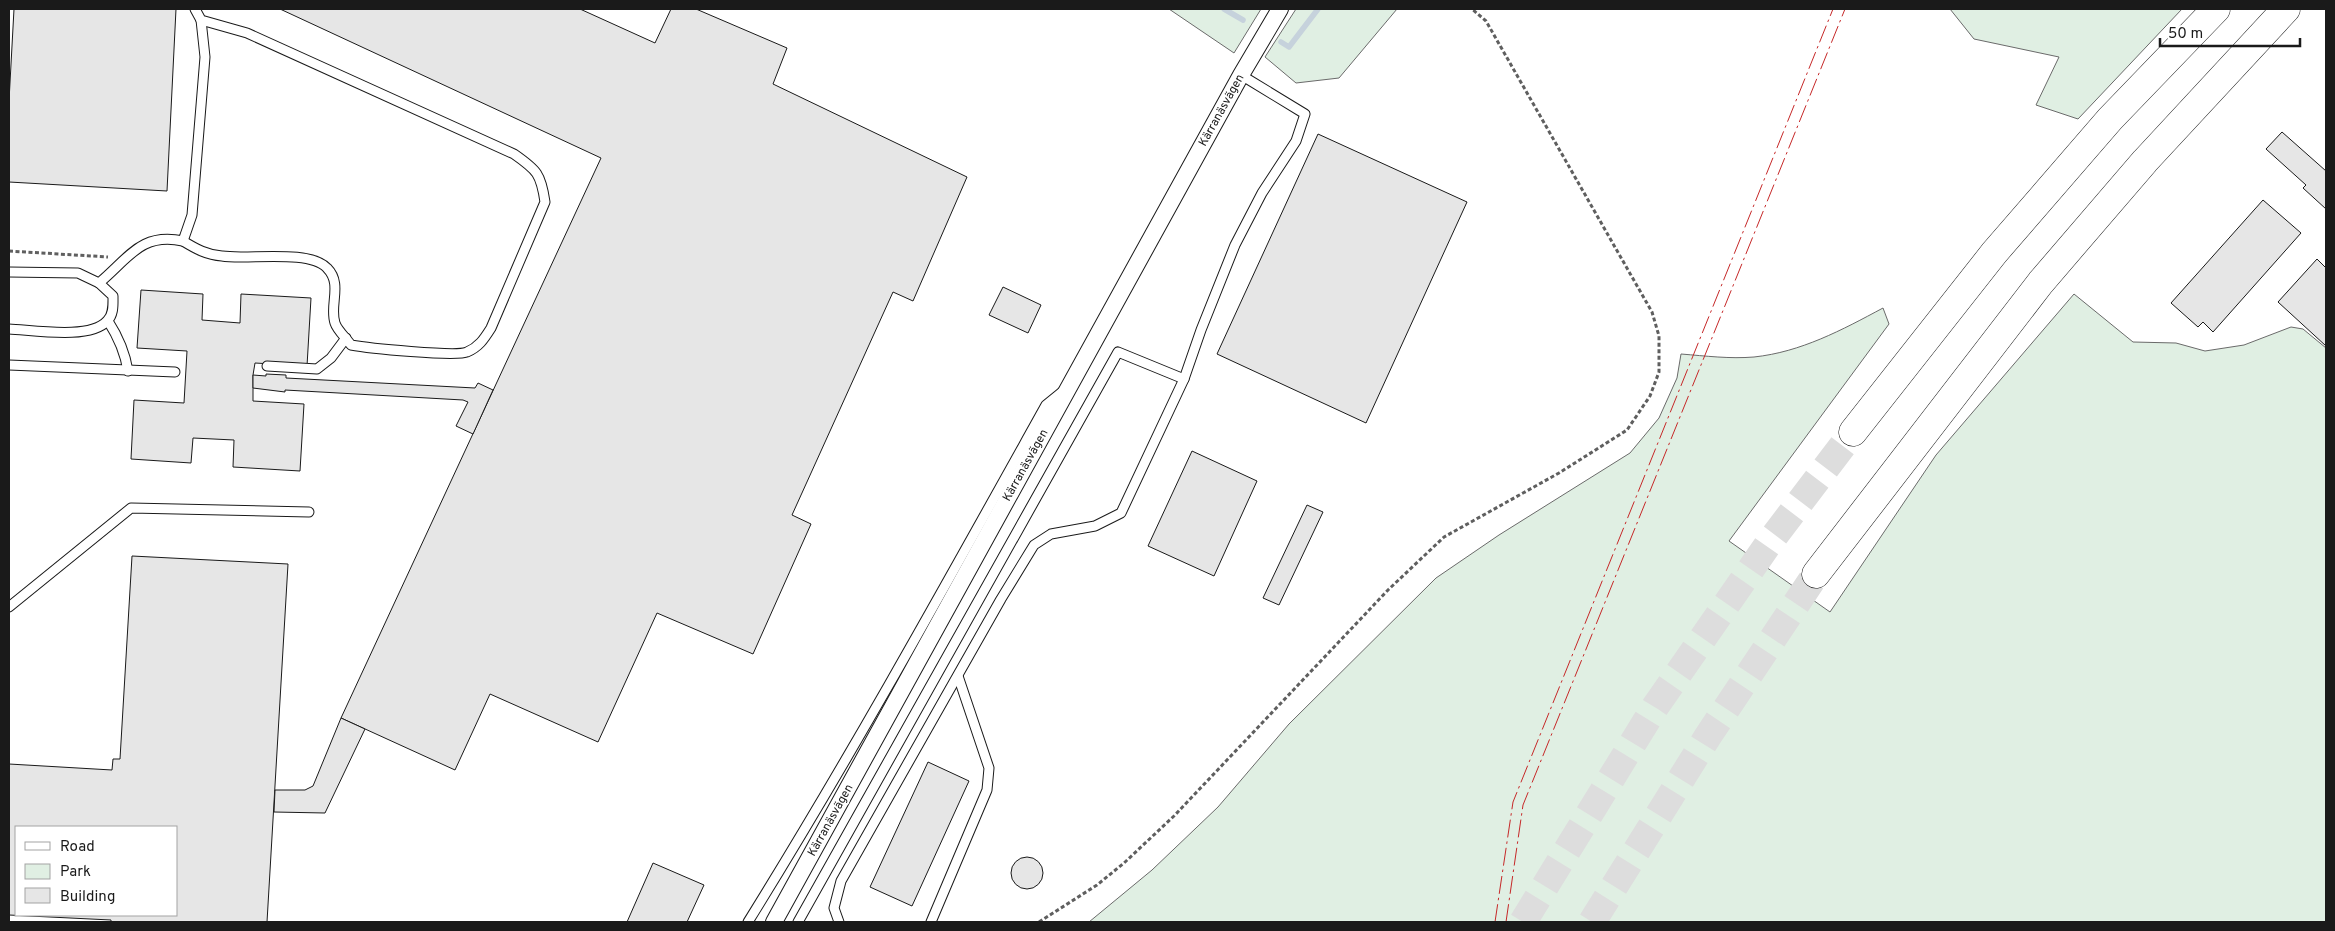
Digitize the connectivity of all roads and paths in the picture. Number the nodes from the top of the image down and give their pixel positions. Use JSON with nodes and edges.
{"nodes":[{"id":1,"x":195,"y":9,"type":"edge"},
{"id":2,"x":1280,"y":9,"type":"edge"},
{"id":3,"x":1472,"y":9,"type":"edge"},
{"id":4,"x":2216,"y":9,"type":"edge"},
{"id":5,"x":2286,"y":9,"type":"edge"},
{"id":6,"x":201,"y":20,"type":"junction"},
{"id":7,"x":1241,"y":74,"type":"junction"},
{"id":8,"x":183,"y":241,"type":"junction"},
{"id":9,"x":9,"y":251,"type":"edge"},
{"id":10,"x":125,"y":261,"type":"junction"},
{"id":11,"x":9,"y":272,"type":"edge"},
{"id":12,"x":99,"y":283,"type":"junction"},
{"id":13,"x":108,"y":321,"type":"junction"},
{"id":14,"x":9,"y":329,"type":"edge"},
{"id":15,"x":346,"y":338,"type":"junction"},
{"id":16,"x":9,"y":366,"type":"edge"},
{"id":17,"x":267,"y":366,"type":"dead end"},
{"id":18,"x":128,"y":371,"type":"junction"},
{"id":19,"x":175,"y":372,"type":"dead end"},
{"id":20,"x":1184,"y":379,"type":"junction"},
{"id":21,"x":1068,"y":388,"type":"junction"},
{"id":22,"x":1853,"y":432,"type":"tunnel mouth"},
{"id":23,"x":309,"y":512,"type":"dead end"},
{"id":24,"x":1816,"y":574,"type":"tunnel mouth"},
{"id":25,"x":9,"y":607,"type":"edge"},
{"id":26,"x":958,"y":676,"type":"junction"},
{"id":27,"x":748,"y":922,"type":"edge"},
{"id":28,"x":774,"y":922,"type":"edge"},
{"id":29,"x":798,"y":922,"type":"edge"},
{"id":30,"x":839,"y":922,"type":"edge"},
{"id":31,"x":931,"y":922,"type":"edge"},
{"id":32,"x":1039,"y":922,"type":"edge"}],
"edges":[{"from":1,"to":6,"type":"lane"},
{"from":2,"to":7,"type":"street","name":"Kärranäsvägen"},
{"from":3,"to":32,"type":"path"},
{"from":4,"to":22,"type":"highway"},
{"from":5,"to":24,"type":"highway"},
{"from":6,"to":8,"type":"lane"},
{"from":6,"to":15,"type":"lane"},
{"from":7,"to":20,"type":"lane"},
{"from":7,"to":21,"type":"street","name":"Kärranäsvägen"},
{"from":8,"to":10,"type":"lane"},
{"from":8,"to":15,"type":"lane"},
{"from":9,"to":10,"type":"path"},
{"from":10,"to":12,"type":"lane"},
{"from":11,"to":12,"type":"lane"},
{"from":12,"to":13,"type":"lane"},
{"from":13,"to":14,"type":"lane"},
{"from":13,"to":18,"type":"lane"},
{"from":15,"to":17,"type":"lane"},
{"from":16,"to":18,"type":"lane"},
{"from":18,"to":19,"type":"lane"},
{"from":20,"to":26,"type":"lane"},
{"from":20,"to":29,"type":"lane"},
{"from":21,"to":27,"type":"lane"},
{"from":21,"to":28,"type":"street","name":"Kärranäsvägen"},
{"from":23,"to":25,"type":"lane"},
{"from":26,"to":30,"type":"lane"},
{"from":26,"to":31,"type":"lane"}]}
